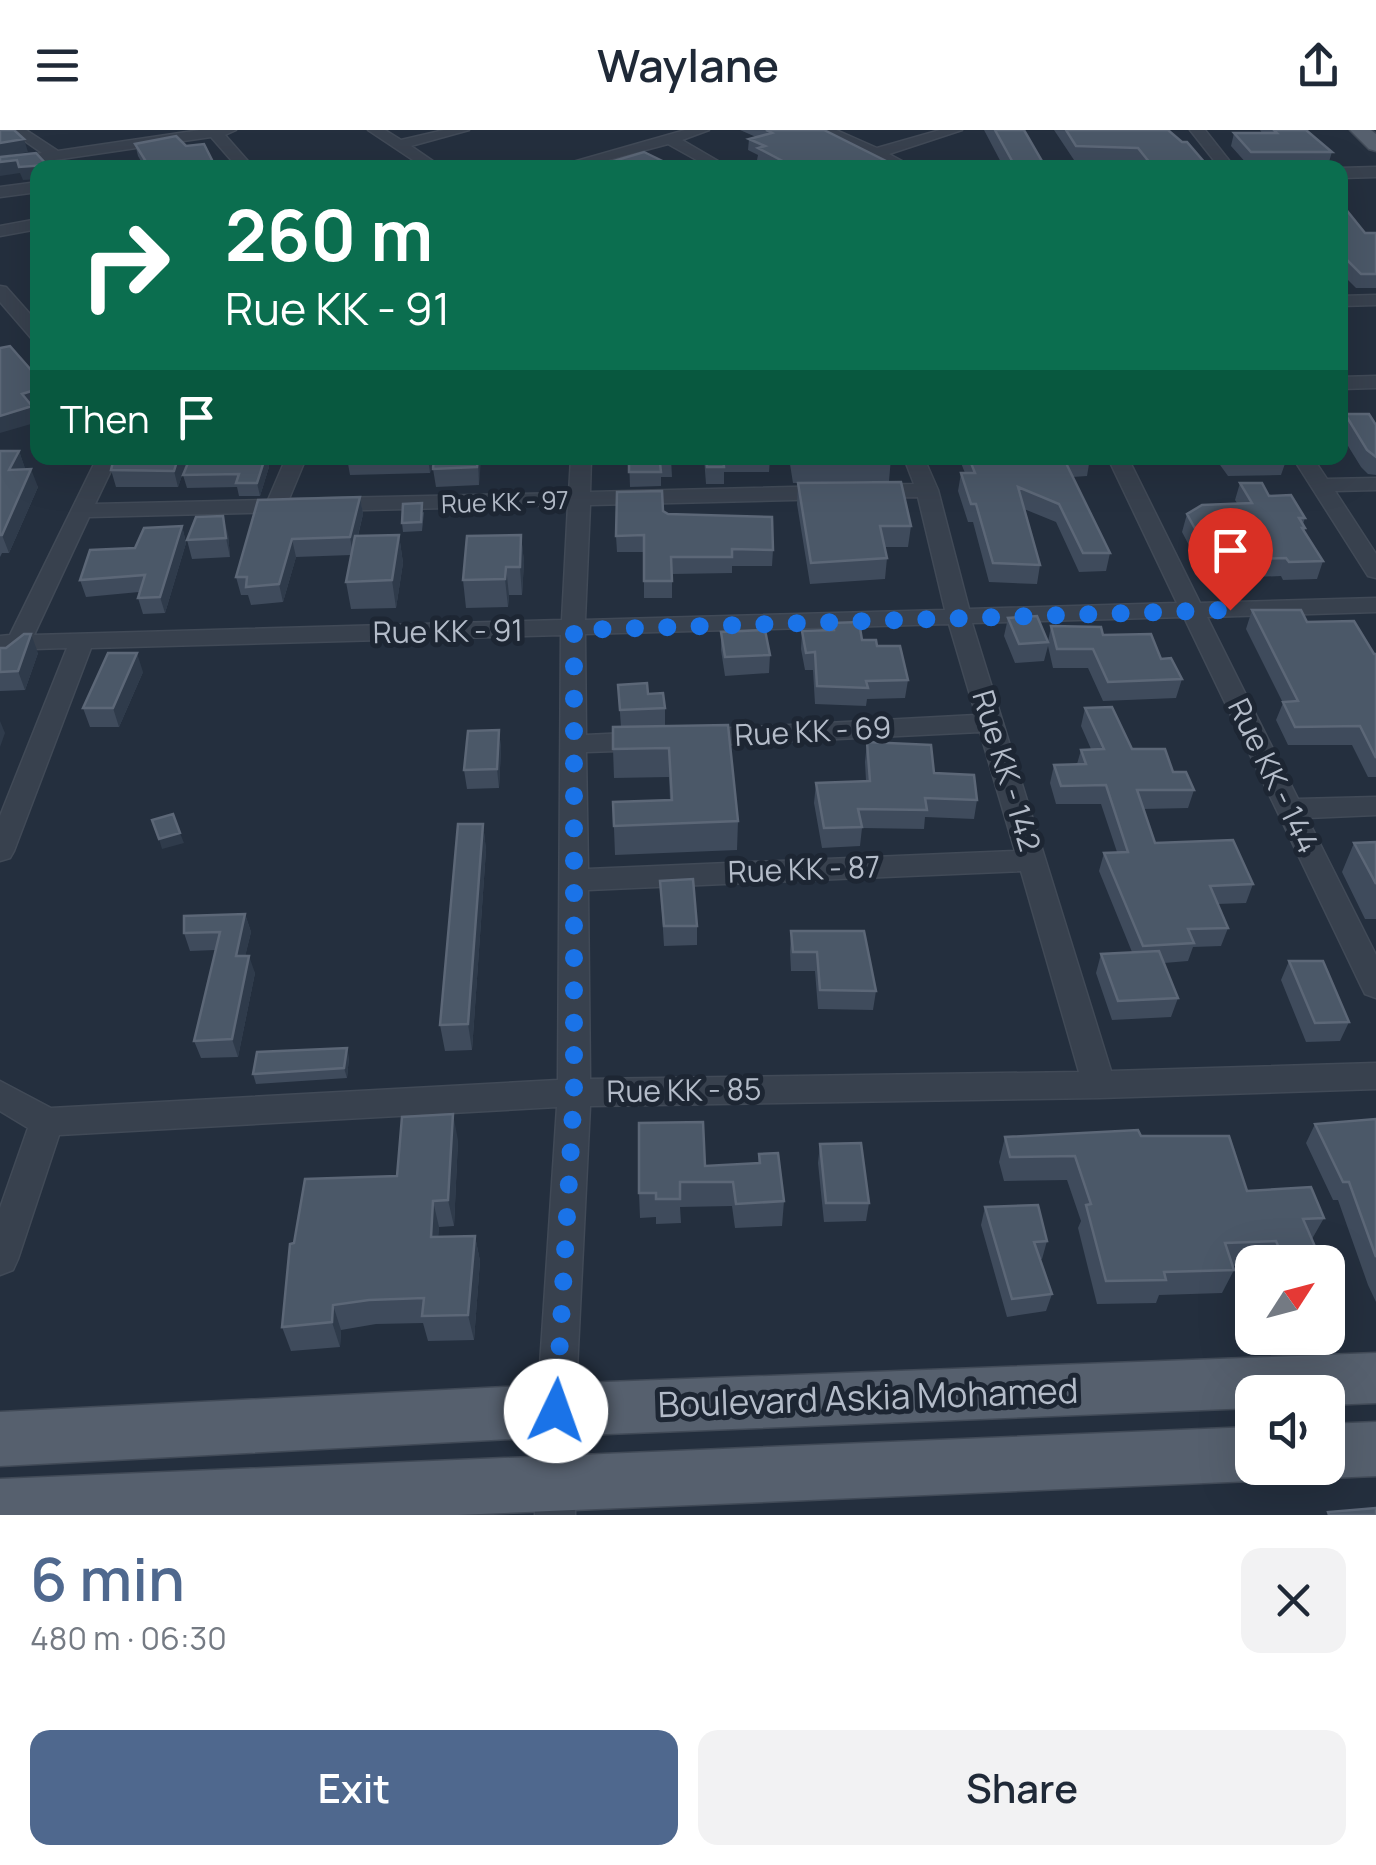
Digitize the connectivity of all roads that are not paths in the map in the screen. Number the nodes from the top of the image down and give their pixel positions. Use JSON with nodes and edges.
{"nodes":[{"id":1,"x":16,"y":130,"type":"edge"},
{"id":2,"x":375,"y":130,"type":"edge"},
{"id":3,"x":462,"y":130,"type":"edge"},
{"id":4,"x":702,"y":130,"type":"edge"},
{"id":5,"x":824,"y":130,"type":"edge"},
{"id":6,"x":955,"y":130,"type":"edge"},
{"id":7,"x":1198,"y":130,"type":"edge"},
{"id":8,"x":1360,"y":130,"type":"edge"},
{"id":9,"x":219,"y":131,"type":"edge"},
{"id":10,"x":670,"y":139,"type":"junction"},
{"id":11,"x":398,"y":145,"type":"junction"},
{"id":12,"x":1376,"y":146,"type":"edge"},
{"id":13,"x":877,"y":153,"type":"junction"},
{"id":14,"x":56,"y":156,"type":"junction"},
{"id":15,"x":241,"y":160,"type":"edge"},
{"id":16,"x":423,"y":160,"type":"edge"},
{"id":17,"x":590,"y":160,"type":"edge"},
{"id":18,"x":708,"y":160,"type":"edge"},
{"id":19,"x":891,"y":160,"type":"edge"},
{"id":20,"x":1222,"y":160,"type":"edge"},
{"id":21,"x":0,"y":164,"type":"edge"},
{"id":22,"x":1348,"y":172,"type":"edge"},
{"id":23,"x":1376,"y":172,"type":"edge"},
{"id":24,"x":0,"y":192,"type":"edge"},
{"id":25,"x":30,"y":196,"type":"edge"},
{"id":26,"x":30,"y":201,"type":"edge"},
{"id":27,"x":0,"y":216,"type":"edge"},
{"id":28,"x":30,"y":225,"type":"edge"},
{"id":29,"x":0,"y":230,"type":"edge"},
{"id":30,"x":0,"y":292,"type":"edge"},
{"id":31,"x":1376,"y":300,"type":"edge"},
{"id":32,"x":1348,"y":301,"type":"edge"},
{"id":33,"x":8,"y":311,"type":"edge"},
{"id":34,"x":30,"y":329,"type":"edge"},
{"id":35,"x":1376,"y":382,"type":"edge"},
{"id":36,"x":1348,"y":383,"type":"edge"},
{"id":37,"x":105,"y":465,"type":"edge"},
{"id":38,"x":293,"y":465,"type":"edge"},
{"id":39,"x":581,"y":465,"type":"edge"},
{"id":40,"x":917,"y":465,"type":"edge"},
{"id":41,"x":1121,"y":465,"type":"edge"},
{"id":42,"x":1307,"y":465,"type":"edge"},
{"id":43,"x":1376,"y":484,"type":"edge"},
{"id":44,"x":1321,"y":486,"type":"junction"},
{"id":45,"x":927,"y":490,"type":"junction"},
{"id":46,"x":580,"y":500,"type":"junction"},
{"id":47,"x":274,"y":508,"type":"junction"},
{"id":48,"x":83,"y":512,"type":"junction"},
{"id":49,"x":1376,"y":571,"type":"edge"},
{"id":50,"x":1376,"y":605,"type":"edge"},
{"id":51,"x":1194,"y":611,"type":"junction"},
{"id":52,"x":959,"y":618,"type":"junction"},
{"id":53,"x":574,"y":630,"type":"junction"},
{"id":54,"x":82,"y":641,"type":"junction"},
{"id":55,"x":9,"y":643,"type":"edge"},
{"id":56,"x":991,"y":724,"type":"junction"},
{"id":57,"x":574,"y":744,"type":"junction"},
{"id":58,"x":1376,"y":806,"type":"edge"},
{"id":59,"x":1289,"y":808,"type":"junction"},
{"id":60,"x":0,"y":851,"type":"edge"},
{"id":61,"x":1033,"y":860,"type":"junction"},
{"id":62,"x":574,"y":880,"type":"junction"},
{"id":63,"x":1376,"y":986,"type":"edge"},
{"id":64,"x":1376,"y":1076,"type":"edge"},
{"id":65,"x":1099,"y":1085,"type":"junction"},
{"id":66,"x":574,"y":1092,"type":"junction"},
{"id":67,"x":0,"y":1095,"type":"edge"},
{"id":68,"x":47,"y":1122,"type":"junction"},
{"id":69,"x":0,"y":1259,"type":"edge"},
{"id":70,"x":1376,"y":1378,"type":"edge"},
{"id":71,"x":556,"y":1411,"type":"junction"},
{"id":72,"x":0,"y":1439,"type":"edge"},
{"id":73,"x":1376,"y":1450,"type":"edge"},
{"id":74,"x":1345,"y":1451,"type":"edge"},
{"id":75,"x":1235,"y":1455,"type":"edge"},
{"id":76,"x":556,"y":1498,"type":"edge"},
{"id":77,"x":0,"y":1507,"type":"edge"}],
"edges":[{"from":1,"to":14,"type":"street"},
{"from":2,"to":11,"type":"street"},
{"from":3,"to":11,"type":"street"},
{"from":4,"to":10,"type":"street"},
{"from":5,"to":13,"type":"street"},
{"from":6,"to":13,"type":"street"},
{"from":7,"to":20,"type":"street"},
{"from":8,"to":12,"type":"main road"},
{"from":9,"to":14,"type":"street"},
{"from":9,"to":15,"type":"street"},
{"from":10,"to":17,"type":"street"},
{"from":10,"to":18,"type":"street"},
{"from":11,"to":16,"type":"street"},
{"from":13,"to":19,"type":"street"},
{"from":14,"to":21,"type":"street"},
{"from":22,"to":23,"type":"street"},
{"from":24,"to":25,"type":"street"},
{"from":26,"to":27,"type":"street"},
{"from":28,"to":29,"type":"street"},
{"from":30,"to":33,"type":"street"},
{"from":31,"to":32,"type":"street"},
{"from":33,"to":34,"type":"street"},
{"from":35,"to":36,"type":"street"},
{"from":37,"to":48,"type":"street"},
{"from":38,"to":47,"type":"street"},
{"from":39,"to":46,"type":"street"},
{"from":40,"to":45,"type":"street","name":"Rue KK - 142"},
{"from":41,"to":51,"type":"street","name":"Rue KK - 144"},
{"from":42,"to":44,"type":"street"},
{"from":43,"to":44,"type":"street"},
{"from":44,"to":49,"type":"street"},
{"from":45,"to":46,"type":"street","name":"Rue KK - 97"},
{"from":45,"to":52,"type":"street","name":"Rue KK - 142"},
{"from":46,"to":47,"type":"street","name":"Rue KK - 97"},
{"from":46,"to":53,"type":"street"},
{"from":47,"to":48,"type":"street","name":"Rue KK - 97"},
{"from":48,"to":55,"type":"street"},
{"from":50,"to":51,"type":"street","name":"Rue KK - 91"},
{"from":51,"to":52,"type":"street","name":"Rue KK - 91"},
{"from":51,"to":59,"type":"street","name":"Rue KK - 144"},
{"from":52,"to":53,"type":"street","name":"Rue KK - 91"},
{"from":52,"to":56,"type":"street","name":"Rue KK - 142"},
{"from":53,"to":54,"type":"street","name":"Rue KK - 91"},
{"from":53,"to":57,"type":"street"},
{"from":54,"to":55,"type":"street","name":"Rue KK - 91"},
{"from":54,"to":60,"type":"street"},
{"from":56,"to":57,"type":"street","name":"Rue KK - 69"},
{"from":56,"to":61,"type":"street","name":"Rue KK - 142"},
{"from":57,"to":62,"type":"street"},
{"from":58,"to":59,"type":"street"},
{"from":59,"to":63,"type":"street","name":"Rue KK - 144"},
{"from":61,"to":62,"type":"street","name":"Rue KK - 87"},
{"from":61,"to":65,"type":"street","name":"Rue KK - 142"},
{"from":62,"to":66,"type":"street"},
{"from":64,"to":65,"type":"street","name":"Rue KK - 85"},
{"from":65,"to":66,"type":"street","name":"Rue KK - 85"},
{"from":66,"to":68,"type":"street","name":"Rue KK - 85"},
{"from":66,"to":71,"type":"street"},
{"from":67,"to":68,"type":"street"},
{"from":68,"to":69,"type":"street"},
{"from":70,"to":71,"type":"main road","name":"Boulevard Askia Mohamed"},
{"from":71,"to":72,"type":"main road","name":"Boulevard Askia Mohamed"},
{"from":71,"to":76,"type":"street"},
{"from":73,"to":74,"type":"main road"},
{"from":75,"to":76,"type":"main road"},
{"from":76,"to":77,"type":"main road"}]}
